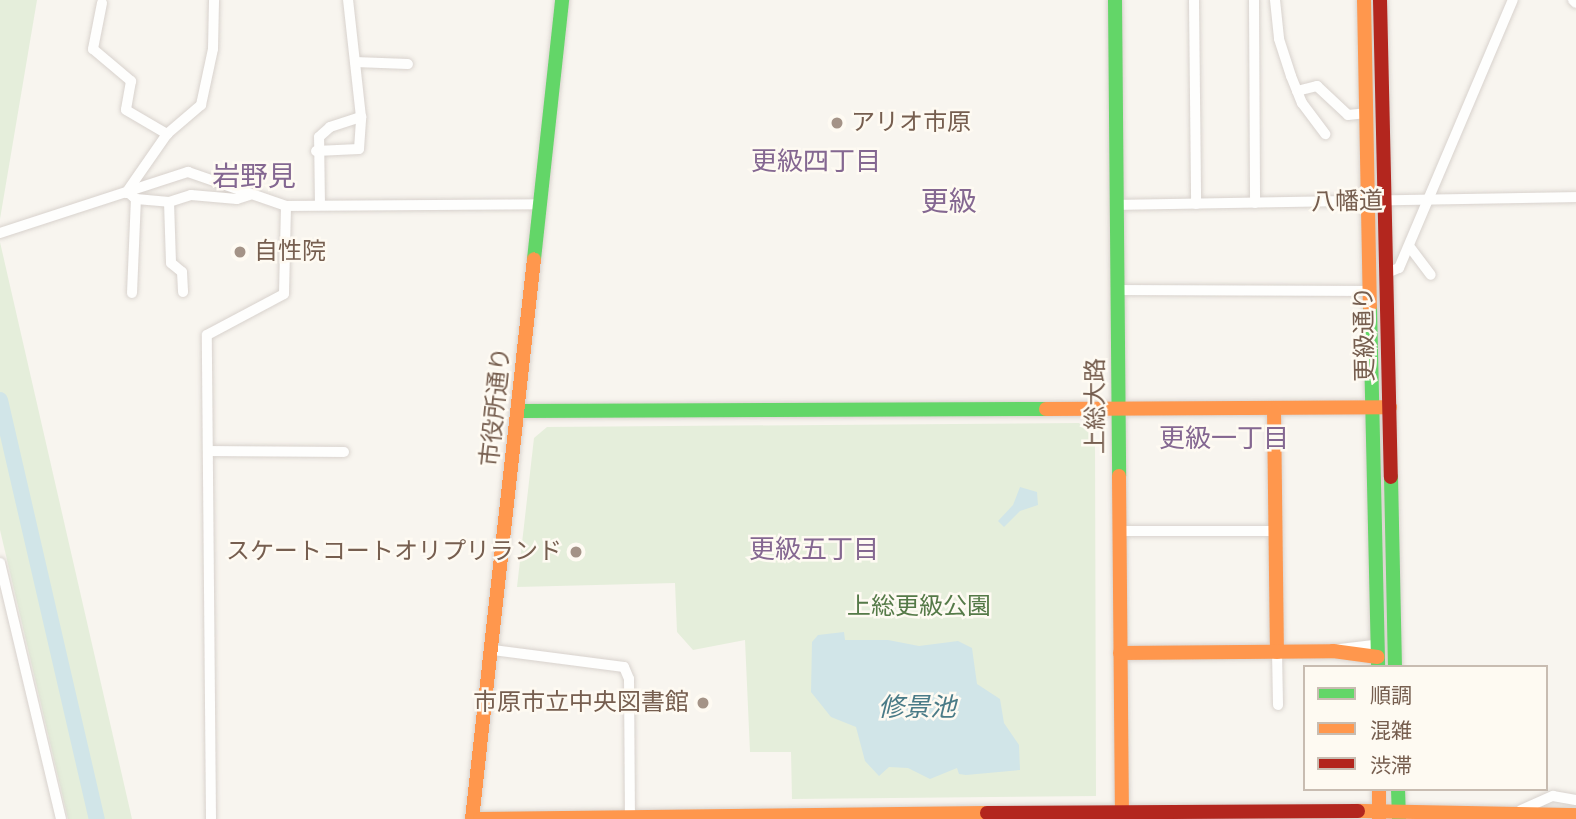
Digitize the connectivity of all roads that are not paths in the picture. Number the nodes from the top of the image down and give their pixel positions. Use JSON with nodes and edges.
{"nodes":[{"id":1,"x":214,"y":0,"type":"edge"},
{"id":2,"x":348,"y":0,"type":"edge"},
{"id":3,"x":562,"y":0,"type":"edge"},
{"id":4,"x":1115,"y":0,"type":"edge"},
{"id":5,"x":1194,"y":0,"type":"edge"},
{"id":6,"x":1255,"y":0,"type":"edge"},
{"id":7,"x":1275,"y":0,"type":"edge"},
{"id":8,"x":1364,"y":0,"type":"edge"},
{"id":9,"x":1380,"y":0,"type":"edge"},
{"id":10,"x":1513,"y":0,"type":"edge"},
{"id":11,"x":102,"y":3,"type":"dead end"},
{"id":12,"x":355,"y":62,"type":"junction"},
{"id":13,"x":408,"y":64,"type":"dead end"},
{"id":14,"x":1297,"y":91,"type":"junction"},
{"id":15,"x":1366,"y":113,"type":"junction"},
{"id":16,"x":361,"y":117,"type":"junction"},
{"id":17,"x":167,"y":134,"type":"junction"},
{"id":18,"x":1325,"y":134,"type":"dead end"},
{"id":19,"x":316,"y":151,"type":"junction"},
{"id":20,"x":130,"y":195,"type":"junction"},
{"id":21,"x":250,"y":195,"type":"junction"},
{"id":22,"x":1432,"y":197,"type":"junction"},
{"id":23,"x":1576,"y":197,"type":"edge"},
{"id":24,"x":169,"y":202,"type":"junction"},
{"id":25,"x":1368,"y":202,"type":"junction"},
{"id":26,"x":1385,"y":202,"type":"junction"},
{"id":27,"x":1255,"y":203,"type":"junction"},
{"id":28,"x":541,"y":204,"type":"junction"},
{"id":29,"x":1196,"y":204,"type":"junction"},
{"id":30,"x":320,"y":205,"type":"junction"},
{"id":31,"x":1117,"y":205,"type":"junction"},
{"id":32,"x":286,"y":206,"type":"junction"},
{"id":33,"x":0,"y":233,"type":"edge"},
{"id":34,"x":1409,"y":246,"type":"junction"},
{"id":35,"x":1387,"y":273,"type":"junction"},
{"id":36,"x":1431,"y":275,"type":"dead end"},
{"id":37,"x":1118,"y":290,"type":"junction"},
{"id":38,"x":1371,"y":291,"type":"junction"},
{"id":39,"x":183,"y":292,"type":"dead end"},
{"id":40,"x":132,"y":293,"type":"dead end"},
{"id":41,"x":1390,"y":407,"type":"junction"},
{"id":42,"x":1118,"y":408,"type":"junction"},
{"id":43,"x":1373,"y":408,"type":"junction"},
{"id":44,"x":1274,"y":410,"type":"junction"},
{"id":45,"x":518,"y":411,"type":"junction"},
{"id":46,"x":208,"y":451,"type":"junction"},
{"id":47,"x":344,"y":452,"type":"dead end"},
{"id":48,"x":1119,"y":531,"type":"junction"},
{"id":49,"x":1275,"y":531,"type":"junction"},
{"id":50,"x":0,"y":563,"type":"edge"},
{"id":51,"x":493,"y":650,"type":"junction"},
{"id":52,"x":1277,"y":652,"type":"junction"},
{"id":53,"x":1120,"y":653,"type":"junction"},
{"id":54,"x":1378,"y":656,"type":"edge"},
{"id":55,"x":1395,"y":665,"type":"edge"},
{"id":56,"x":1278,"y":705,"type":"dead end"},
{"id":57,"x":1379,"y":791,"type":"edge"},
{"id":58,"x":1398,"y":791,"type":"edge"},
{"id":59,"x":1548,"y":798,"type":"junction"},
{"id":60,"x":1576,"y":800,"type":"edge"},
{"id":61,"x":1552,"y":812,"type":"junction"},
{"id":62,"x":1524,"y":814,"type":"edge"},
{"id":63,"x":1122,"y":815,"type":"edge"},
{"id":64,"x":1466,"y":815,"type":"edge"},
{"id":65,"x":1576,"y":815,"type":"edge"},
{"id":66,"x":1317,"y":816,"type":"edge"},
{"id":67,"x":1379,"y":816,"type":"edge"},
{"id":68,"x":1399,"y":816,"type":"edge"},
{"id":69,"x":630,"y":817,"type":"junction"},
{"id":70,"x":903,"y":817,"type":"edge"},
{"id":71,"x":664,"y":818,"type":"edge"},
{"id":72,"x":61,"y":819,"type":"edge"},
{"id":73,"x":211,"y":819,"type":"edge"},
{"id":74,"x":472,"y":819,"type":"edge"},
{"id":75,"x":481,"y":819,"type":"edge"},
{"id":76,"x":525,"y":819,"type":"edge"}],
"edges":[{"from":1,"to":17,"type":"street"},
{"from":2,"to":12,"type":"street"},
{"from":3,"to":28,"type":"street","name":"市役所通り"},
{"from":4,"to":31,"type":"street","name":"上総大路"},
{"from":5,"to":29,"type":"street"},
{"from":6,"to":27,"type":"street"},
{"from":7,"to":14,"type":"street"},
{"from":8,"to":15,"type":"street","name":"更級通り"},
{"from":9,"to":26,"type":"street","name":"更級通り"},
{"from":10,"to":22,"type":"street"},
{"from":11,"to":17,"type":"street"},
{"from":12,"to":13,"type":"street"},
{"from":12,"to":16,"type":"street"},
{"from":14,"to":15,"type":"street"},
{"from":14,"to":18,"type":"street"},
{"from":15,"to":25,"type":"street","name":"更級通り"},
{"from":16,"to":19,"type":"street"},
{"from":16,"to":19,"type":"street"},
{"from":17,"to":20,"type":"street"},
{"from":19,"to":30,"type":"street"},
{"from":20,"to":21,"type":"street"},
{"from":20,"to":24,"type":"street"},
{"from":20,"to":33,"type":"street"},
{"from":20,"to":40,"type":"street"},
{"from":21,"to":24,"type":"street"},
{"from":21,"to":32,"type":"street"},
{"from":22,"to":23,"type":"street","name":"八幡道"},
{"from":22,"to":26,"type":"street","name":"八幡道"},
{"from":22,"to":34,"type":"street"},
{"from":24,"to":39,"type":"street"},
{"from":25,"to":26,"type":"street","name":"八幡道"},
{"from":25,"to":27,"type":"street","name":"八幡道"},
{"from":25,"to":38,"type":"street","name":"更級通り"},
{"from":26,"to":35,"type":"street","name":"更級通り"},
{"from":27,"to":29,"type":"street","name":"八幡道"},
{"from":28,"to":30,"type":"street"},
{"from":28,"to":45,"type":"street","name":"市役所通り"},
{"from":29,"to":31,"type":"street","name":"八幡道"},
{"from":30,"to":32,"type":"street"},
{"from":31,"to":37,"type":"street","name":"上総大路"},
{"from":32,"to":46,"type":"street"},
{"from":34,"to":35,"type":"street"},
{"from":34,"to":36,"type":"street"},
{"from":35,"to":41,"type":"street","name":"更級通り"},
{"from":37,"to":38,"type":"street"},
{"from":37,"to":42,"type":"street","name":"上総大路"},
{"from":38,"to":43,"type":"street","name":"更級通り"},
{"from":41,"to":43,"type":"street"},
{"from":41,"to":55,"type":"street","name":"更級通り"},
{"from":42,"to":44,"type":"street"},
{"from":42,"to":45,"type":"street"},
{"from":42,"to":48,"type":"street","name":"上総大路"},
{"from":43,"to":44,"type":"street"},
{"from":43,"to":54,"type":"street","name":"更級通り"},
{"from":44,"to":49,"type":"street"},
{"from":45,"to":51,"type":"street","name":"市役所通り"},
{"from":46,"to":47,"type":"street"},
{"from":46,"to":73,"type":"street"},
{"from":48,"to":49,"type":"street"},
{"from":48,"to":53,"type":"street","name":"上総大路"},
{"from":49,"to":52,"type":"street"},
{"from":50,"to":72,"type":"street"},
{"from":51,"to":69,"type":"street"},
{"from":51,"to":74,"type":"street","name":"市役所通り"},
{"from":52,"to":53,"type":"street"},
{"from":52,"to":54,"type":"street"},
{"from":52,"to":56,"type":"street"},
{"from":53,"to":63,"type":"street","name":"上総大路"},
{"from":57,"to":67,"type":"street"},
{"from":58,"to":68,"type":"street"},
{"from":59,"to":60,"type":"street"},
{"from":59,"to":61,"type":"street"},
{"from":59,"to":62,"type":"street"},
{"from":61,"to":62,"type":"street"},
{"from":61,"to":65,"type":"street"},
{"from":62,"to":64,"type":"street"},
{"from":63,"to":66,"type":"street"},
{"from":63,"to":70,"type":"street"},
{"from":64,"to":68,"type":"street"},
{"from":66,"to":67,"type":"street"},
{"from":67,"to":68,"type":"street"},
{"from":69,"to":71,"type":"street"},
{"from":69,"to":76,"type":"street"},
{"from":70,"to":71,"type":"street"},
{"from":75,"to":76,"type":"street"}]}
